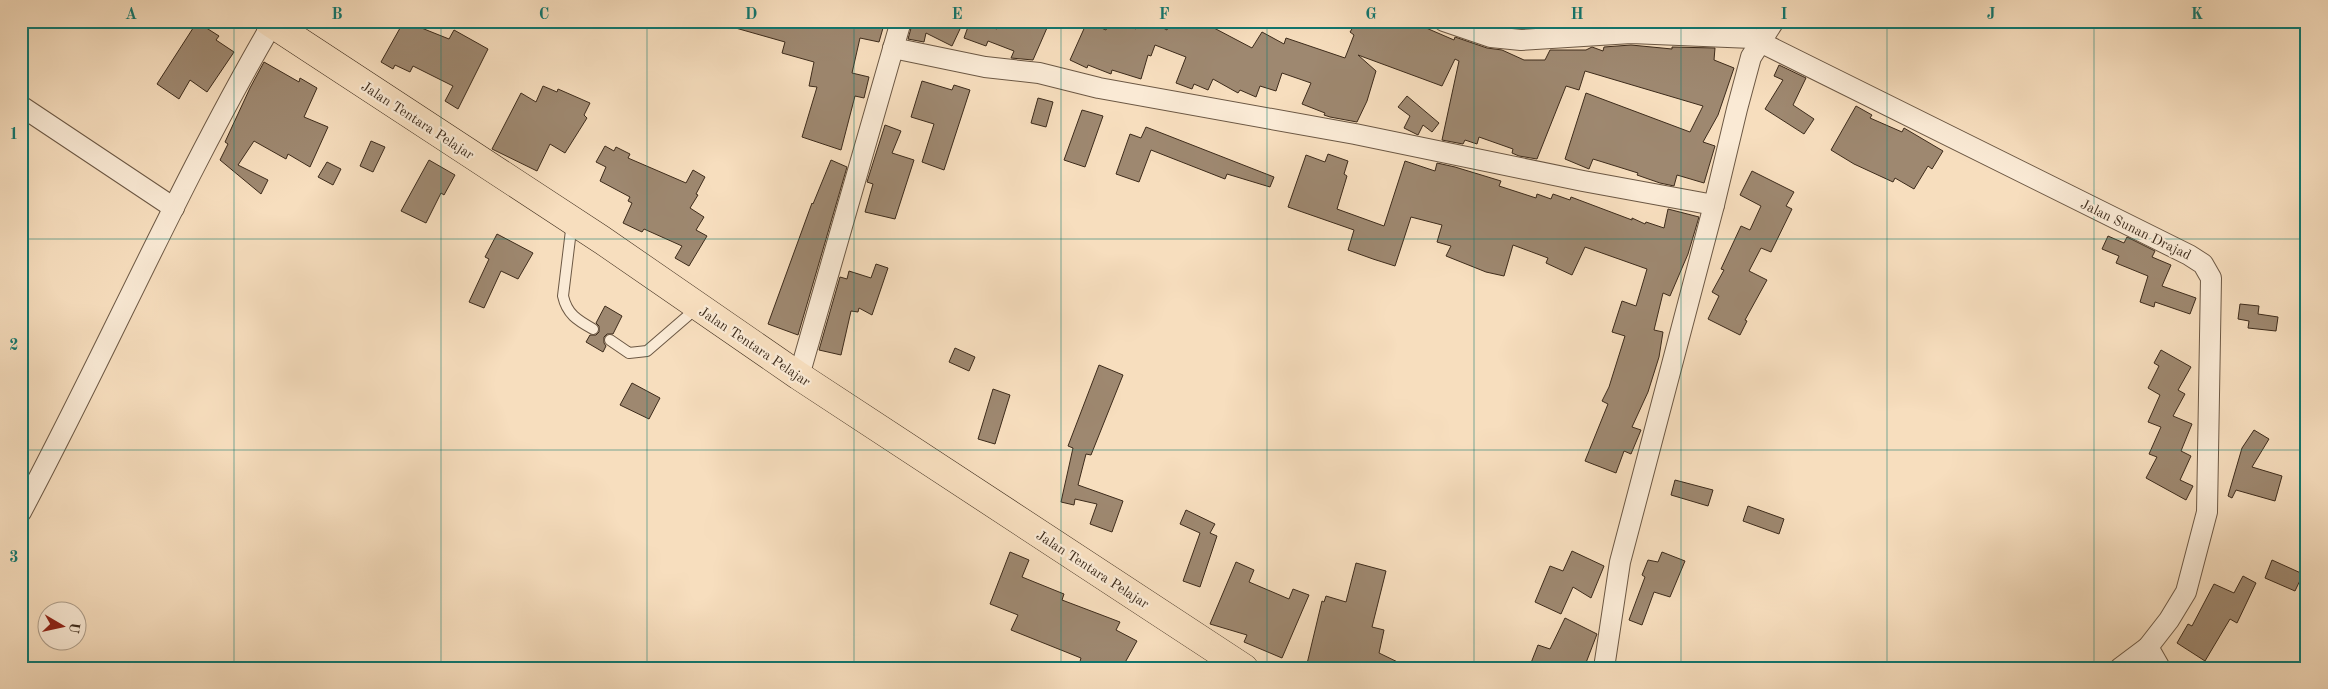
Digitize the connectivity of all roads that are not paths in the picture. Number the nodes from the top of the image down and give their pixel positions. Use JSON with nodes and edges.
{"nodes":[{"id":1,"x":900,"y":21,"type":"edge"},
{"id":2,"x":1444,"y":21,"type":"edge"},
{"id":3,"x":1774,"y":21,"type":"edge"},
{"id":4,"x":270,"y":23,"type":"edge"},
{"id":5,"x":1759,"y":42,"type":"junction"},
{"id":6,"x":893,"y":48,"type":"junction"},
{"id":7,"x":21,"y":106,"type":"edge"},
{"id":8,"x":1714,"y":205,"type":"junction"},
{"id":9,"x":174,"y":208,"type":"junction"},
{"id":10,"x":572,"y":221,"type":"junction"},
{"id":11,"x":698,"y":307,"type":"junction"},
{"id":12,"x":592,"y":329,"type":"dead end"},
{"id":13,"x":610,"y":340,"type":"dead end"},
{"id":14,"x":799,"y":376,"type":"junction"},
{"id":15,"x":21,"y":512,"type":"edge"},
{"id":16,"x":2148,"y":646,"type":"junction"},
{"id":17,"x":1244,"y":668,"type":"edge"},
{"id":18,"x":1604,"y":668,"type":"edge"},
{"id":19,"x":2120,"y":668,"type":"edge"},
{"id":20,"x":2160,"y":668,"type":"edge"}],
"edges":[{"from":1,"to":6,"type":"street"},
{"from":2,"to":5,"type":"street"},
{"from":3,"to":5,"type":"street"},
{"from":4,"to":9,"type":"street"},
{"from":4,"to":10,"type":"main road","name":"Jalan Tentara Pelajar"},
{"from":5,"to":8,"type":"street"},
{"from":5,"to":16,"type":"street","name":"Jalan Sunan Drajad"},
{"from":6,"to":8,"type":"street"},
{"from":6,"to":14,"type":"street"},
{"from":7,"to":9,"type":"street"},
{"from":8,"to":18,"type":"street"},
{"from":9,"to":15,"type":"street"},
{"from":10,"to":11,"type":"main road","name":"Jalan Tentara Pelajar"},
{"from":10,"to":12,"type":"lane"},
{"from":11,"to":13,"type":"lane"},
{"from":11,"to":14,"type":"main road","name":"Jalan Tentara Pelajar"},
{"from":14,"to":17,"type":"main road","name":"Jalan Tentara Pelajar"},
{"from":16,"to":19,"type":"street","name":"Jalan Sunan Drajad"},
{"from":16,"to":20,"type":"street"}]}
